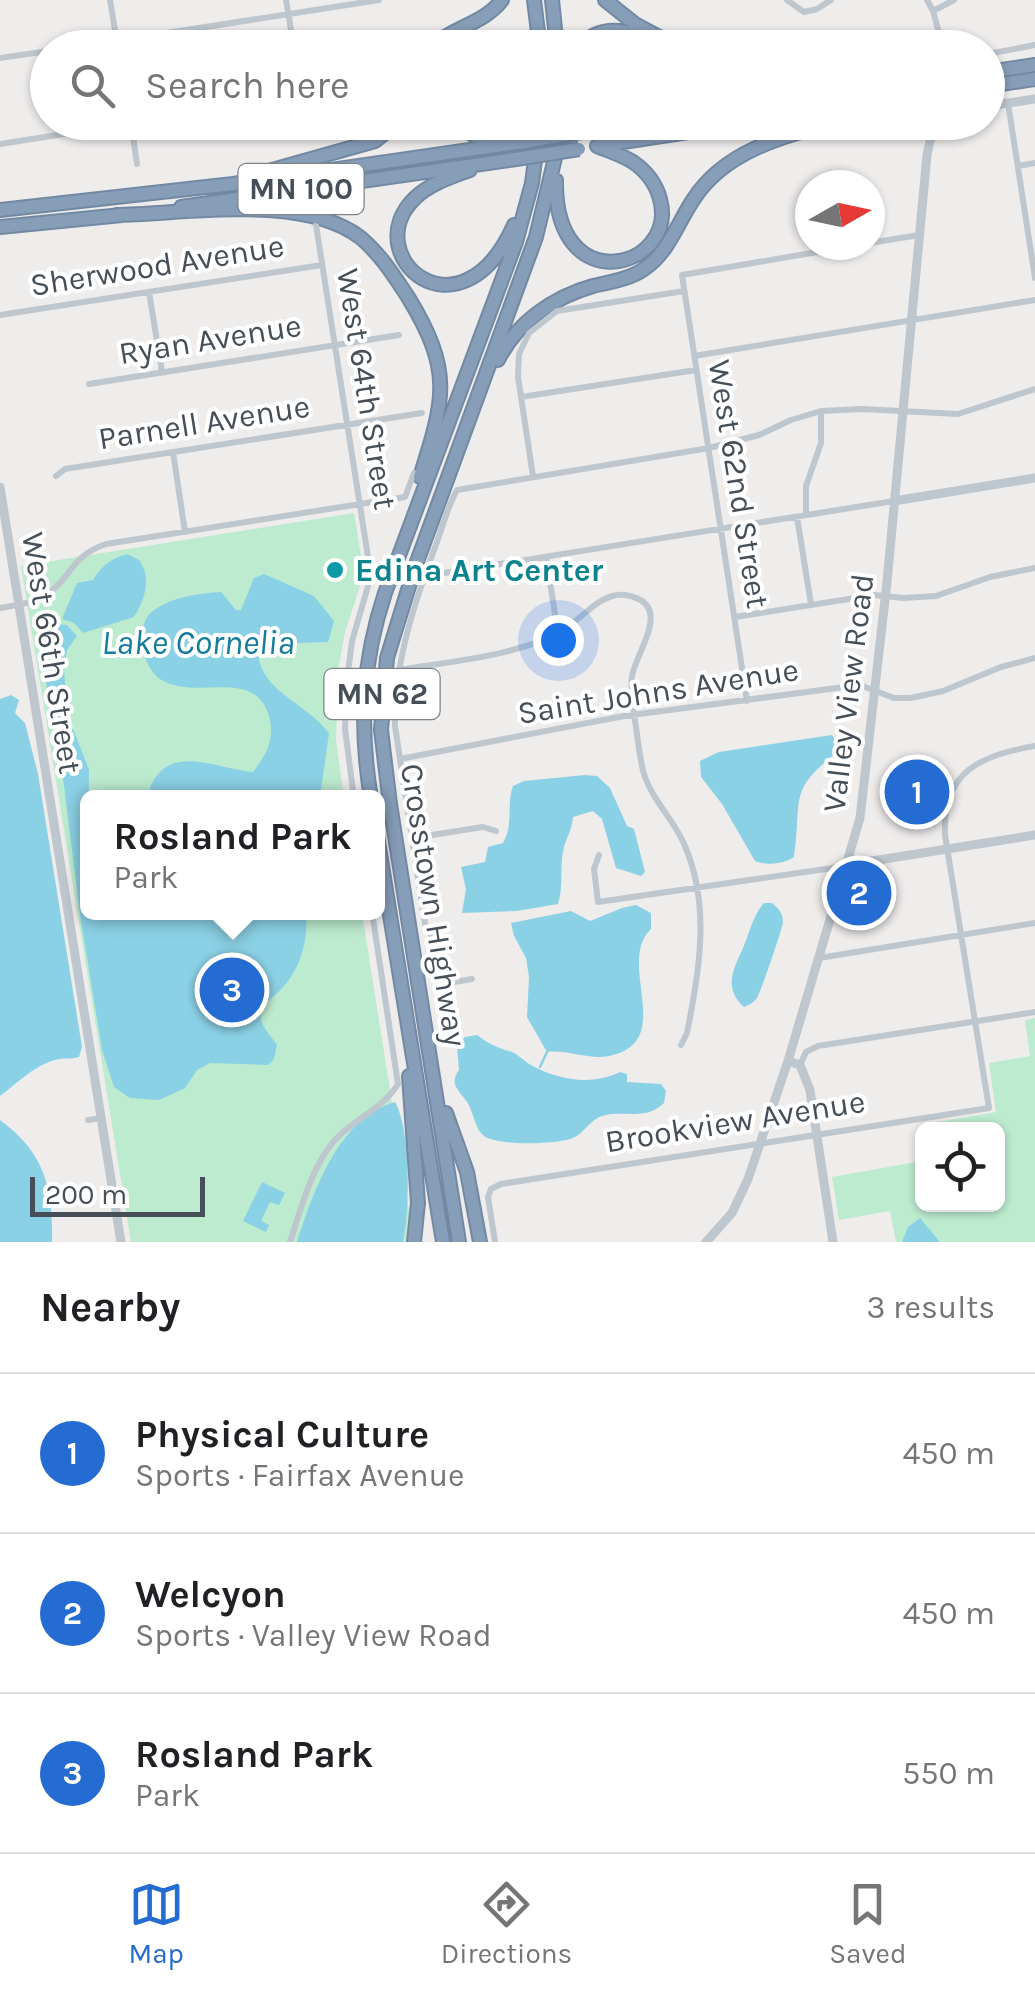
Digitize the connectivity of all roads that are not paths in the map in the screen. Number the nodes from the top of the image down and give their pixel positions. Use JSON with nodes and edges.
{"nodes":[{"id":1,"x":110,"y":0,"type":"edge"},
{"id":2,"x":286,"y":0,"type":"edge"},
{"id":3,"x":379,"y":0,"type":"edge"},
{"id":4,"x":502,"y":0,"type":"edge"},
{"id":5,"x":534,"y":0,"type":"edge"},
{"id":6,"x":552,"y":0,"type":"edge"},
{"id":7,"x":605,"y":0,"type":"edge"},
{"id":8,"x":787,"y":0,"type":"edge"},
{"id":9,"x":831,"y":0,"type":"edge"},
{"id":10,"x":927,"y":0,"type":"edge"},
{"id":11,"x":954,"y":0,"type":"edge"},
{"id":12,"x":934,"y":11,"type":"junction"},
{"id":13,"x":288,"y":14,"type":"junction"},
{"id":14,"x":115,"y":30,"type":"edge"},
{"id":15,"x":197,"y":30,"type":"edge"},
{"id":16,"x":291,"y":30,"type":"edge"},
{"id":17,"x":458,"y":30,"type":"edge"},
{"id":18,"x":538,"y":30,"type":"edge"},
{"id":19,"x":555,"y":30,"type":"edge"},
{"id":20,"x":646,"y":30,"type":"edge"},
{"id":21,"x":939,"y":30,"type":"edge"},
{"id":22,"x":1035,"y":45,"type":"edge"},
{"id":23,"x":1005,"y":51,"type":"edge"},
{"id":24,"x":30,"y":54,"type":"edge"},
{"id":25,"x":0,"y":58,"type":"edge"},
{"id":26,"x":1035,"y":65,"type":"edge"},
{"id":27,"x":1005,"y":69,"type":"edge"},
{"id":28,"x":1035,"y":79,"type":"edge"},
{"id":29,"x":1005,"y":83,"type":"edge"},
{"id":30,"x":1035,"y":99,"type":"edge"},
{"id":31,"x":1005,"y":103,"type":"edge"},
{"id":32,"x":1008,"y":103,"type":"junction"},
{"id":33,"x":30,"y":139,"type":"edge"},
{"id":34,"x":133,"y":140,"type":"edge"},
{"id":35,"x":376,"y":140,"type":"edge"},
{"id":36,"x":492,"y":140,"type":"edge"},
{"id":37,"x":537,"y":140,"type":"edge"},
{"id":38,"x":537,"y":140,"type":"edge"},
{"id":39,"x":556,"y":140,"type":"edge"},
{"id":40,"x":636,"y":140,"type":"edge"},
{"id":41,"x":781,"y":140,"type":"edge"},
{"id":42,"x":930,"y":140,"type":"edge"},
{"id":43,"x":0,"y":144,"type":"edge"},
{"id":44,"x":511,"y":144,"type":"junction"},
{"id":45,"x":597,"y":146,"type":"junction"},
{"id":46,"x":555,"y":158,"type":"junction"},
{"id":47,"x":486,"y":162,"type":"junction"},
{"id":48,"x":1035,"y":163,"type":"edge"},
{"id":49,"x":136,"y":164,"type":"dead end"},
{"id":50,"x":1018,"y":166,"type":"junction"},
{"id":51,"x":532,"y":183,"type":"junction"},
{"id":52,"x":232,"y":184,"type":"junction"},
{"id":53,"x":0,"y":210,"type":"edge"},
{"id":54,"x":116,"y":216,"type":"junction"},
{"id":55,"x":316,"y":225,"type":"dead end"},
{"id":56,"x":0,"y":227,"type":"edge"},
{"id":57,"x":920,"y":235,"type":"junction"},
{"id":58,"x":885,"y":241,"type":"edge"},
{"id":59,"x":795,"y":255,"type":"edge"},
{"id":60,"x":322,"y":265,"type":"junction"},
{"id":61,"x":1035,"y":278,"type":"edge"},
{"id":62,"x":684,"y":291,"type":"junction"},
{"id":63,"x":150,"y":292,"type":"junction"},
{"id":64,"x":1035,"y":300,"type":"edge"},
{"id":65,"x":0,"y":315,"type":"edge"},
{"id":66,"x":912,"y":320,"type":"junction"},
{"id":67,"x":399,"y":335,"type":"dead end"},
{"id":68,"x":334,"y":345,"type":"junction"},
{"id":69,"x":694,"y":356,"type":"junction"},
{"id":70,"x":696,"y":370,"type":"junction"},
{"id":71,"x":162,"y":372,"type":"junction"},
{"id":72,"x":89,"y":384,"type":"dead end"},
{"id":73,"x":482,"y":388,"type":"junction"},
{"id":74,"x":1035,"y":389,"type":"edge"},
{"id":75,"x":521,"y":398,"type":"junction"},
{"id":76,"x":820,"y":411,"type":"junction"},
{"id":77,"x":903,"y":412,"type":"junction"},
{"id":78,"x":422,"y":413,"type":"dead end"},
{"id":79,"x":347,"y":425,"type":"junction"},
{"id":80,"x":708,"y":448,"type":"junction"},
{"id":81,"x":173,"y":452,"type":"junction"},
{"id":82,"x":414,"y":473,"type":"dead end"},
{"id":83,"x":56,"y":476,"type":"dead end"},
{"id":84,"x":534,"y":476,"type":"junction"},
{"id":85,"x":1035,"y":478,"type":"edge"},
{"id":86,"x":0,"y":487,"type":"edge"},
{"id":87,"x":894,"y":500,"type":"junction"},
{"id":88,"x":1,"y":502,"type":"edge"},
{"id":89,"x":360,"y":504,"type":"junction"},
{"id":90,"x":801,"y":516,"type":"junction"},
{"id":91,"x":721,"y":528,"type":"junction"},
{"id":92,"x":185,"y":532,"type":"junction"},
{"id":93,"x":546,"y":557,"type":"junction"},
{"id":94,"x":395,"y":567,"type":"junction"},
{"id":95,"x":1035,"y":568,"type":"edge"},
{"id":96,"x":424,"y":576,"type":"junction"},
{"id":97,"x":885,"y":596,"type":"junction"},
{"id":98,"x":20,"y":604,"type":"junction"},
{"id":99,"x":811,"y":605,"type":"junction"},
{"id":100,"x":0,"y":608,"type":"edge"},
{"id":101,"x":735,"y":618,"type":"junction"},
{"id":102,"x":558,"y":633,"type":"junction"},
{"id":103,"x":1035,"y":658,"type":"edge"},
{"id":104,"x":398,"y":670,"type":"junction"},
{"id":105,"x":874,"y":690,"type":"junction"},
{"id":106,"x":748,"y":701,"type":"junction"},
{"id":107,"x":634,"y":715,"type":"junction"},
{"id":108,"x":1035,"y":746,"type":"edge"},
{"id":109,"x":400,"y":759,"type":"junction"},
{"id":110,"x":353,"y":790,"type":"edge"},
{"id":111,"x":370,"y":790,"type":"edge"},
{"id":112,"x":496,"y":830,"type":"dead end"},
{"id":113,"x":1035,"y":835,"type":"edge"},
{"id":114,"x":413,"y":838,"type":"junction"},
{"id":115,"x":948,"y":849,"type":"junction"},
{"id":116,"x":599,"y":855,"type":"dead end"},
{"id":117,"x":847,"y":866,"type":"junction"},
{"id":118,"x":385,"y":884,"type":"edge"},
{"id":119,"x":696,"y":888,"type":"junction"},
{"id":120,"x":373,"y":920,"type":"edge"},
{"id":121,"x":1035,"y":923,"type":"edge"},
{"id":122,"x":961,"y":935,"type":"junction"},
{"id":123,"x":818,"y":958,"type":"junction"},
{"id":124,"x":472,"y":979,"type":"dead end"},
{"id":125,"x":1035,"y":1012,"type":"edge"},
{"id":126,"x":406,"y":1014,"type":"junction"},
{"id":127,"x":422,"y":1014,"type":"junction"},
{"id":128,"x":975,"y":1022,"type":"junction"},
{"id":129,"x":681,"y":1045,"type":"dead end"},
{"id":130,"x":788,"y":1061,"type":"junction"},
{"id":131,"x":800,"y":1065,"type":"junction"},
{"id":132,"x":101,"y":1118,"type":"junction"},
{"id":133,"x":88,"y":1120,"type":"dead end"},
{"id":134,"x":816,"y":1133,"type":"junction"},
{"id":135,"x":759,"y":1143,"type":"junction"},
{"id":136,"x":121,"y":1242,"type":"edge"},
{"id":137,"x":290,"y":1242,"type":"edge"},
{"id":138,"x":414,"y":1242,"type":"edge"},
{"id":139,"x":443,"y":1242,"type":"edge"},
{"id":140,"x":459,"y":1242,"type":"edge"},
{"id":141,"x":480,"y":1242,"type":"edge"},
{"id":142,"x":495,"y":1242,"type":"edge"},
{"id":143,"x":706,"y":1242,"type":"edge"},
{"id":144,"x":833,"y":1242,"type":"edge"}],
"edges":[{"from":1,"to":14,"type":"street"},
{"from":2,"to":13,"type":"street"},
{"from":3,"to":13,"type":"street"},
{"from":4,"to":17,"type":"highway"},
{"from":5,"to":18,"type":"highway"},
{"from":6,"to":19,"type":"highway"},
{"from":7,"to":20,"type":"highway"},
{"from":8,"to":9,"type":"street"},
{"from":10,"to":12,"type":"street"},
{"from":11,"to":12,"type":"street"},
{"from":12,"to":21,"type":"street"},
{"from":13,"to":15,"type":"street"},
{"from":13,"to":16,"type":"street"},
{"from":22,"to":23,"type":"street"},
{"from":24,"to":25,"type":"street"},
{"from":26,"to":27,"type":"highway"},
{"from":28,"to":29,"type":"highway"},
{"from":30,"to":32,"type":"street"},
{"from":31,"to":32,"type":"street"},
{"from":32,"to":50,"type":"street"},
{"from":33,"to":43,"type":"street"},
{"from":34,"to":49,"type":"street"},
{"from":35,"to":52,"type":"highway"},
{"from":36,"to":44,"type":"highway"},
{"from":37,"to":44,"type":"highway","number":"MN 100","bridge":true},
{"from":38,"to":51,"type":"highway","name":"Crosstown Highway","number":"MN 62"},
{"from":39,"to":46,"type":"highway","name":"Crosstown Highway","number":"MN 62"},
{"from":40,"to":45,"type":"highway","number":"MN 100"},
{"from":41,"to":73,"type":"highway"},
{"from":42,"to":57,"type":"street","name":"Valley View Road"},
{"from":44,"to":52,"type":"highway","number":"MN 100"},
{"from":45,"to":46,"type":"highway"},
{"from":45,"to":47,"type":"highway","number":"MN 100","bridge":true},
{"from":46,"to":73,"type":"highway","name":"Crosstown Highway","number":"MN 62"},
{"from":47,"to":51,"type":"highway"},
{"from":47,"to":54,"type":"highway","number":"MN 100"},
{"from":48,"to":50,"type":"street"},
{"from":50,"to":61,"type":"street"},
{"from":51,"to":94,"type":"highway","name":"Crosstown Highway","number":"MN 62"},
{"from":52,"to":53,"type":"highway","number":"MN 100"},
{"from":54,"to":56,"type":"highway","number":"MN 100"},
{"from":54,"to":94,"type":"highway"},
{"from":55,"to":60,"type":"street","name":"West 64th Street"},
{"from":57,"to":58,"type":"street"},
{"from":57,"to":66,"type":"street","name":"Valley View Road"},
{"from":59,"to":62,"type":"street","name":"West 62nd Street"},
{"from":60,"to":63,"type":"street","name":"Sherwood Avenue"},
{"from":60,"to":68,"type":"street","name":"West 64th Street"},
{"from":62,"to":69,"type":"street","name":"West 62nd Street"},
{"from":62,"to":75,"type":"street"},
{"from":63,"to":65,"type":"street","name":"Sherwood Avenue"},
{"from":63,"to":71,"type":"street"},
{"from":64,"to":66,"type":"street"},
{"from":66,"to":69,"type":"street"},
{"from":66,"to":77,"type":"street","name":"Valley View Road"},
{"from":67,"to":68,"type":"street","name":"Ryan Avenue"},
{"from":68,"to":71,"type":"street","name":"Ryan Avenue"},
{"from":68,"to":79,"type":"street","name":"West 64th Street"},
{"from":69,"to":70,"type":"street","name":"West 62nd Street"},
{"from":70,"to":75,"type":"street"},
{"from":70,"to":80,"type":"street","name":"West 62nd Street"},
{"from":71,"to":72,"type":"street","name":"Ryan Avenue"},
{"from":73,"to":127,"type":"highway","name":"Crosstown Highway","number":"MN 62"},
{"from":74,"to":77,"type":"street"},
{"from":75,"to":84,"type":"street"},
{"from":76,"to":77,"type":"street"},
{"from":76,"to":80,"type":"street"},
{"from":76,"to":90,"type":"street"},
{"from":77,"to":87,"type":"street","name":"Valley View Road"},
{"from":78,"to":79,"type":"street","name":"Parnell Avenue"},
{"from":79,"to":81,"type":"street","name":"Parnell Avenue"},
{"from":79,"to":89,"type":"street","name":"West 64th Street"},
{"from":80,"to":84,"type":"street"},
{"from":80,"to":91,"type":"street","name":"West 62nd Street"},
{"from":81,"to":83,"type":"street","name":"Parnell Avenue"},
{"from":81,"to":92,"type":"street"},
{"from":82,"to":89,"type":"street"},
{"from":84,"to":96,"type":"street","name":"West 64th Street"},
{"from":85,"to":87,"type":"street"},
{"from":86,"to":88,"type":"street","name":"West 66th Street"},
{"from":87,"to":90,"type":"street"},
{"from":87,"to":97,"type":"street","name":"Valley View Road"},
{"from":88,"to":98,"type":"street","name":"West 66th Street"},
{"from":89,"to":92,"type":"street"},
{"from":89,"to":110,"type":"street","name":"West 64th Street"},
{"from":90,"to":91,"type":"street"},
{"from":90,"to":99,"type":"street"},
{"from":91,"to":93,"type":"street"},
{"from":91,"to":101,"type":"street","name":"West 62nd Street"},
{"from":92,"to":98,"type":"street"},
{"from":93,"to":96,"type":"street"},
{"from":93,"to":102,"type":"street"},
{"from":94,"to":111,"type":"highway","name":"Crosstown Highway","number":"MN 62"},
{"from":95,"to":97,"type":"street"},
{"from":96,"to":104,"type":"street","name":"West 64th Street"},
{"from":97,"to":99,"type":"street"},
{"from":97,"to":105,"type":"street","name":"Valley View Road"},
{"from":98,"to":100,"type":"street"},
{"from":98,"to":132,"type":"street","name":"West 66th Street"},
{"from":99,"to":101,"type":"street"},
{"from":101,"to":106,"type":"street","name":"West 62nd Street"},
{"from":102,"to":104,"type":"street"},
{"from":102,"to":107,"type":"street"},
{"from":103,"to":105,"type":"street","name":"Saint Johns Avenue"},
{"from":104,"to":109,"type":"street","name":"West 64th Street"},
{"from":105,"to":106,"type":"street","name":"Saint Johns Avenue"},
{"from":105,"to":117,"type":"street","name":"Valley View Road"},
{"from":106,"to":107,"type":"street","name":"Saint Johns Avenue"},
{"from":107,"to":109,"type":"street","name":"Saint Johns Avenue"},
{"from":107,"to":119,"type":"street"},
{"from":108,"to":115,"type":"street"},
{"from":109,"to":114,"type":"street","name":"West 64th Street"},
{"from":112,"to":114,"type":"street"},
{"from":113,"to":115,"type":"street"},
{"from":114,"to":124,"type":"street","name":"West 64th Street"},
{"from":115,"to":117,"type":"street"},
{"from":115,"to":122,"type":"street"},
{"from":116,"to":119,"type":"street"},
{"from":117,"to":119,"type":"street"},
{"from":117,"to":123,"type":"street","name":"Valley View Road"},
{"from":118,"to":126,"type":"highway","name":"Crosstown Highway"},
{"from":119,"to":129,"type":"street"},
{"from":120,"to":137,"type":"street"},
{"from":121,"to":122,"type":"street"},
{"from":122,"to":123,"type":"street"},
{"from":122,"to":128,"type":"street"},
{"from":123,"to":130,"type":"street","name":"Valley View Road"},
{"from":125,"to":128,"type":"street"},
{"from":126,"to":138,"type":"highway"},
{"from":126,"to":139,"type":"highway","name":"Crosstown Highway"},
{"from":127,"to":140,"type":"highway","name":"Crosstown Highway","number":"MN 62"},
{"from":127,"to":141,"type":"highway"},
{"from":128,"to":131,"type":"street"},
{"from":128,"to":134,"type":"street","name":"Brookview Avenue"},
{"from":130,"to":131,"type":"street"},
{"from":130,"to":135,"type":"street","name":"Valley View Road"},
{"from":131,"to":134,"type":"street"},
{"from":132,"to":133,"type":"street"},
{"from":132,"to":136,"type":"street","name":"West 66th Street"},
{"from":134,"to":135,"type":"street","name":"Brookview Avenue"},
{"from":134,"to":144,"type":"street"},
{"from":135,"to":142,"type":"street","name":"Brookview Avenue"},
{"from":135,"to":143,"type":"street","name":"Valley View Road"}]}
